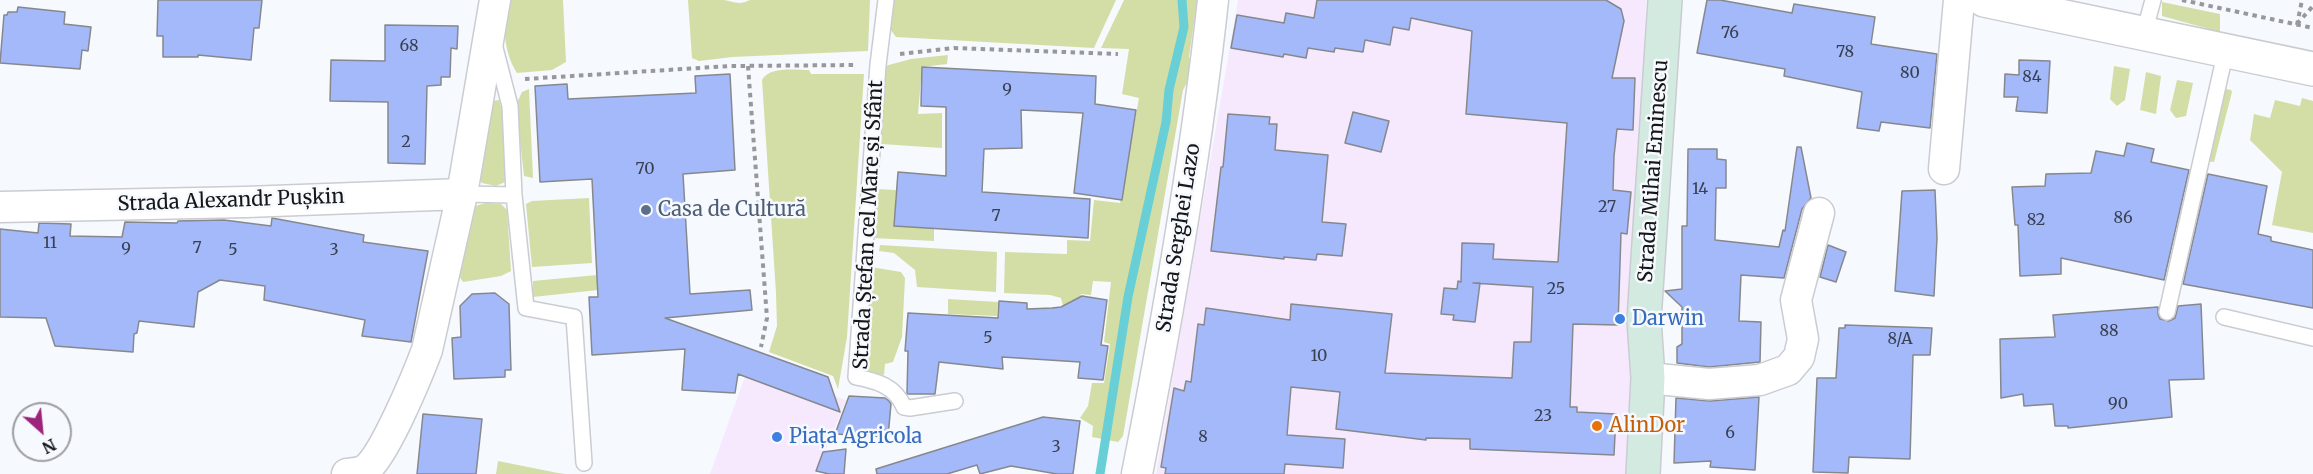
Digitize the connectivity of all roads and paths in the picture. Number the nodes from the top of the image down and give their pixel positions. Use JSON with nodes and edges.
{"nodes":[{"id":1,"x":886,"y":0,"type":"edge"},
{"id":2,"x":1213,"y":0,"type":"edge"},
{"id":3,"x":1665,"y":0,"type":"edge"},
{"id":4,"x":1959,"y":0,"type":"edge"},
{"id":5,"x":1984,"y":0,"type":"edge"},
{"id":6,"x":2153,"y":0,"type":"edge"},
{"id":7,"x":2182,"y":0,"type":"edge"},
{"id":8,"x":2302,"y":0,"type":"edge"},
{"id":9,"x":2313,"y":6,"type":"edge"},
{"id":10,"x":492,"y":14,"type":"edge"},
{"id":11,"x":2297,"y":25,"type":"junction"},
{"id":12,"x":2313,"y":28,"type":"edge"},
{"id":13,"x":2144,"y":33,"type":"junction"},
{"id":14,"x":2226,"y":50,"type":"junction"},
{"id":15,"x":1118,"y":54,"type":"dead end"},
{"id":16,"x":879,"y":61,"type":"junction"},
{"id":17,"x":748,"y":66,"type":"junction"},
{"id":18,"x":2313,"y":69,"type":"edge"},
{"id":19,"x":505,"y":83,"type":"junction"},
{"id":20,"x":1944,"y":169,"type":"dead end"},
{"id":21,"x":462,"y":194,"type":"junction"},
{"id":22,"x":514,"y":195,"type":"junction"},
{"id":23,"x":0,"y":207,"type":"edge"},
{"id":24,"x":1820,"y":213,"type":"dead end"},
{"id":25,"x":2167,"y":312,"type":"dead end"},
{"id":26,"x":2224,"y":317,"type":"dead end"},
{"id":27,"x":2313,"y":338,"type":"edge"},
{"id":28,"x":761,"y":347,"type":"dead end"},
{"id":29,"x":1647,"y":378,"type":"junction"},
{"id":30,"x":955,"y":402,"type":"dead end"},
{"id":31,"x":584,"y":463,"type":"dead end"},
{"id":32,"x":347,"y":474,"type":"edge"},
{"id":33,"x":1137,"y":474,"type":"edge"},
{"id":34,"x":1643,"y":474,"type":"edge"}],
"edges":[{"from":1,"to":16,"type":"lane","name":"Strada Ștefan cel Mare și Sfânt"},
{"from":2,"to":33,"type":"street","name":"Strada Serghei Lazo"},
{"from":3,"to":29,"type":"main road","name":"Strada Mihai Eminescu"},
{"from":4,"to":20,"type":"street"},
{"from":5,"to":13,"type":"street"},
{"from":6,"to":13,"type":"lane"},
{"from":7,"to":11,"type":"path"},
{"from":8,"to":11,"type":"path"},
{"from":9,"to":11,"type":"path"},
{"from":10,"to":19,"type":"lane"},
{"from":10,"to":21,"type":"street"},
{"from":11,"to":12,"type":"path"},
{"from":13,"to":14,"type":"street"},
{"from":14,"to":18,"type":"street"},
{"from":14,"to":25,"type":"lane"},
{"from":15,"to":16,"type":"path"},
{"from":16,"to":17,"type":"path"},
{"from":16,"to":30,"type":"lane","name":"Strada Ștefan cel Mare și Sfânt"},
{"from":17,"to":19,"type":"path"},
{"from":17,"to":28,"type":"path"},
{"from":19,"to":22,"type":"lane"},
{"from":21,"to":22,"type":"lane"},
{"from":21,"to":23,"type":"street","name":"Strada Alexandr Pușkin"},
{"from":21,"to":32,"type":"street"},
{"from":22,"to":31,"type":"lane"},
{"from":24,"to":29,"type":"street"},
{"from":26,"to":27,"type":"lane"},
{"from":29,"to":34,"type":"main road","name":"Strada Mihai Eminescu"}]}
